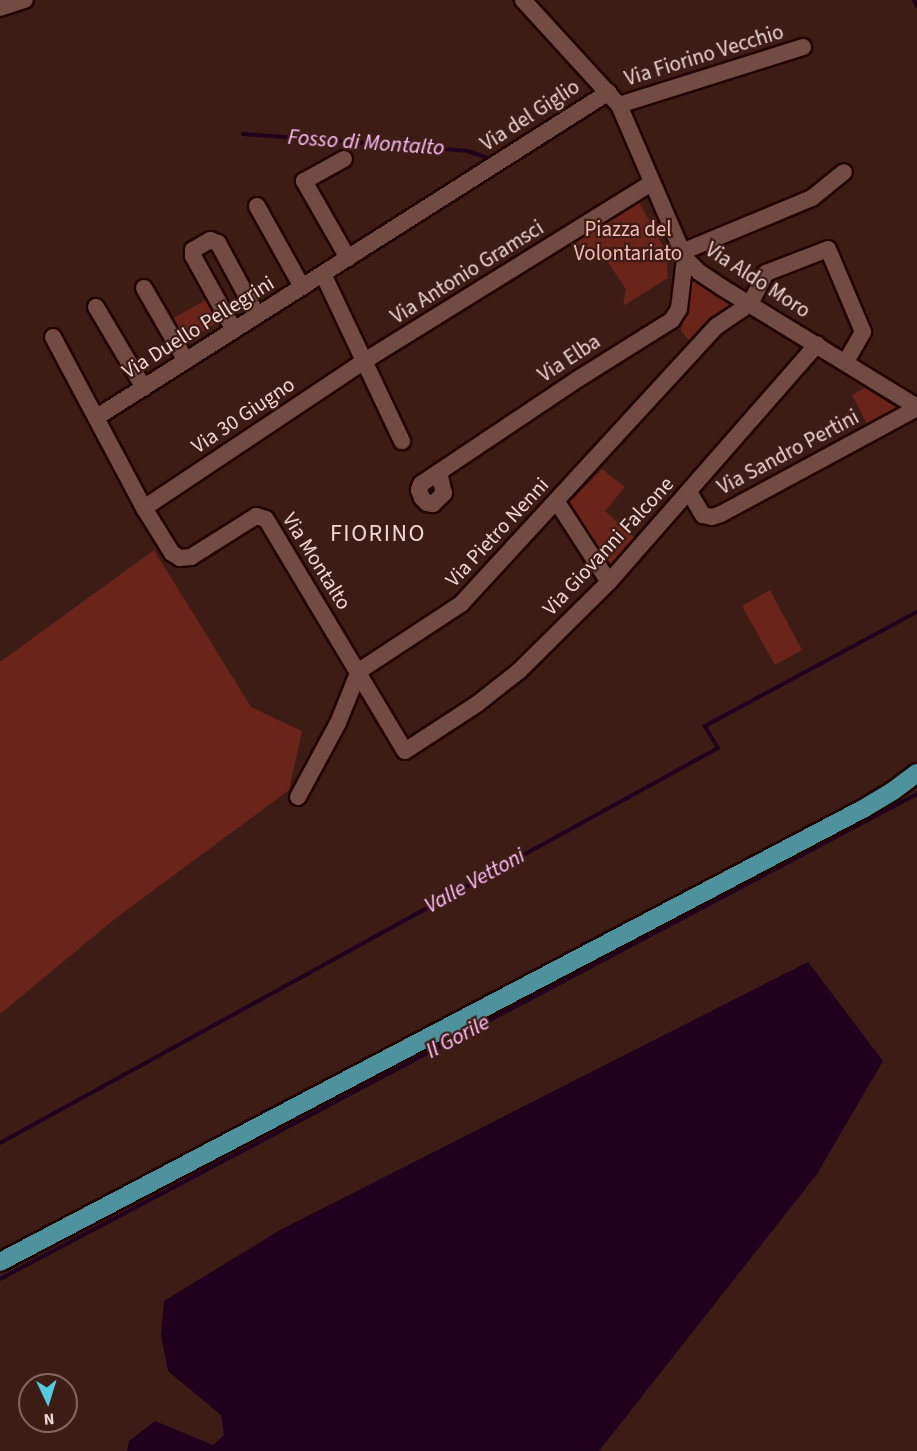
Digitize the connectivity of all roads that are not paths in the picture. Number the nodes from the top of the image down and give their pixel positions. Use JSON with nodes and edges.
{"nodes":[{"id":1,"x":25,"y":0,"type":"edge"},
{"id":2,"x":523,"y":0,"type":"edge"},
{"id":3,"x":0,"y":8,"type":"edge"},
{"id":4,"x":803,"y":47,"type":"dead end"},
{"id":5,"x":614,"y":98,"type":"junction"},
{"id":6,"x":344,"y":159,"type":"dead end"},
{"id":7,"x":844,"y":172,"type":"dead end"},
{"id":8,"x":652,"y":183,"type":"junction"},
{"id":9,"x":257,"y":206,"type":"dead end"},
{"id":10,"x":683,"y":255,"type":"junction"},
{"id":11,"x":348,"y":258,"type":"junction"},
{"id":12,"x":323,"y":274,"type":"junction"},
{"id":13,"x":302,"y":287,"type":"junction"},
{"id":14,"x":144,"y":288,"type":"dead end"},
{"id":15,"x":750,"y":304,"type":"junction"},
{"id":16,"x":96,"y":307,"type":"dead end"},
{"id":17,"x":257,"y":315,"type":"junction"},
{"id":18,"x":234,"y":330,"type":"junction"},
{"id":19,"x":53,"y":337,"type":"dead end"},
{"id":20,"x":817,"y":344,"type":"junction"},
{"id":21,"x":366,"y":360,"type":"junction"},
{"id":22,"x":186,"y":361,"type":"junction"},
{"id":23,"x":846,"y":362,"type":"junction"},
{"id":24,"x":144,"y":388,"type":"junction"},
{"id":25,"x":917,"y":408,"type":"edge"},
{"id":26,"x":97,"y":417,"type":"junction"},
{"id":27,"x":402,"y":441,"type":"dead end"},
{"id":28,"x":439,"y":472,"type":"dead end"},
{"id":29,"x":689,"y":492,"type":"junction"},
{"id":30,"x":557,"y":502,"type":"junction"},
{"id":31,"x":144,"y":508,"type":"junction"},
{"id":32,"x":609,"y":582,"type":"junction"},
{"id":33,"x":359,"y":671,"type":"junction"},
{"id":34,"x":917,"y":772,"type":"edge"},
{"id":35,"x":298,"y":797,"type":"dead end"},
{"id":36,"x":0,"y":1262,"type":"edge"}],
"edges":[{"from":1,"to":3,"type":"street"},
{"from":2,"to":5,"type":"street","name":"Via Aldo Moro"},
{"from":4,"to":5,"type":"street","name":"Via Fiorino Vecchio"},
{"from":5,"to":8,"type":"street","name":"Via Aldo Moro"},
{"from":5,"to":11,"type":"street","name":"Via del Giglio"},
{"from":6,"to":11,"type":"street"},
{"from":7,"to":10,"type":"street"},
{"from":8,"to":10,"type":"street","name":"Via Aldo Moro"},
{"from":8,"to":21,"type":"street","name":"Via Antonio Gramsci"},
{"from":9,"to":13,"type":"street"},
{"from":10,"to":15,"type":"street","name":"Via Aldo Moro"},
{"from":10,"to":28,"type":"street","name":"Via Elba"},
{"from":11,"to":12,"type":"street","name":"Via del Giglio"},
{"from":12,"to":13,"type":"street","name":"Via Duello Pellegrini"},
{"from":12,"to":21,"type":"street"},
{"from":13,"to":17,"type":"street","name":"Via Duello Pellegrini"},
{"from":14,"to":22,"type":"street"},
{"from":15,"to":20,"type":"street","name":"Via Aldo Moro"},
{"from":15,"to":23,"type":"street"},
{"from":15,"to":30,"type":"street","name":"Via Pietro Nenni"},
{"from":16,"to":24,"type":"street"},
{"from":17,"to":18,"type":"street","name":"Via Duello Pellegrini"},
{"from":17,"to":18,"type":"street"},
{"from":18,"to":22,"type":"street","name":"Via Duello Pellegrini"},
{"from":19,"to":26,"type":"street"},
{"from":20,"to":23,"type":"street","name":"Via Aldo Moro"},
{"from":20,"to":29,"type":"street","name":"Via Giovanni Falcone"},
{"from":21,"to":27,"type":"street"},
{"from":21,"to":31,"type":"street","name":"Via 30 Giugno"},
{"from":22,"to":24,"type":"street","name":"Via Duello Pellegrini"},
{"from":23,"to":25,"type":"street","name":"Via Aldo Moro"},
{"from":24,"to":26,"type":"street","name":"Via Duello Pellegrini"},
{"from":25,"to":29,"type":"street","name":"Via Sandro Pertini"},
{"from":26,"to":31,"type":"street"},
{"from":29,"to":32,"type":"street","name":"Via Giovanni Falcone"},
{"from":30,"to":32,"type":"street"},
{"from":30,"to":33,"type":"street","name":"Via Pietro Nenni"},
{"from":31,"to":33,"type":"street","name":"Via Montalto"},
{"from":32,"to":33,"type":"street","name":"Via Giovanni Falcone"},
{"from":33,"to":35,"type":"street"},
{"from":34,"to":36,"type":"main road"}]}
